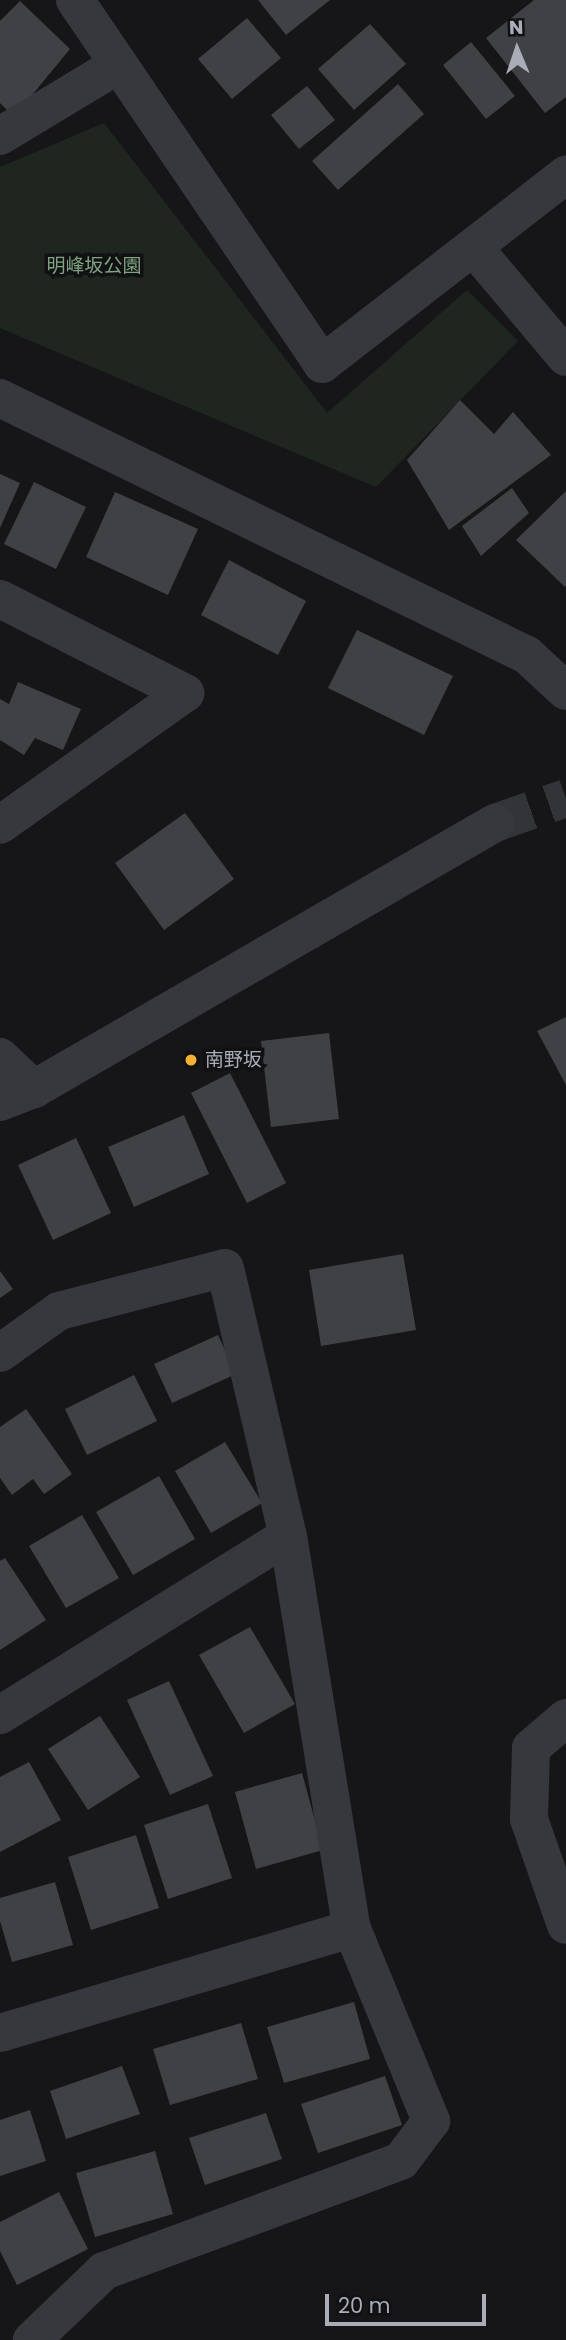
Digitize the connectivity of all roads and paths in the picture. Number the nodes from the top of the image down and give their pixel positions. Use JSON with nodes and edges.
{"nodes":[{"id":1,"x":75,"y":0,"type":"edge"},
{"id":2,"x":116,"y":66,"type":"junction"},
{"id":3,"x":0,"y":136,"type":"edge"},
{"id":4,"x":566,"y":175,"type":"edge"},
{"id":5,"x":475,"y":249,"type":"junction"},
{"id":6,"x":566,"y":357,"type":"edge"},
{"id":7,"x":0,"y":398,"type":"edge"},
{"id":8,"x":0,"y":599,"type":"edge"},
{"id":9,"x":566,"y":691,"type":"edge"},
{"id":10,"x":495,"y":823,"type":"tunnel mouth"},
{"id":11,"x":0,"y":825,"type":"edge"},
{"id":12,"x":0,"y":1056,"type":"edge"},
{"id":13,"x":17,"y":1096,"type":"edge"},
{"id":14,"x":0,"y":1353,"type":"edge"},
{"id":15,"x":288,"y":1536,"type":"junction"},
{"id":16,"x":0,"y":1715,"type":"edge"},
{"id":17,"x":566,"y":1718,"type":"edge"},
{"id":18,"x":566,"y":1925,"type":"edge"},
{"id":19,"x":352,"y":1929,"type":"junction"},
{"id":20,"x":0,"y":2033,"type":"edge"},
{"id":21,"x":32,"y":2340,"type":"edge"}],
"edges":[{"from":1,"to":2,"type":"street"},
{"from":2,"to":3,"type":"street"},
{"from":2,"to":5,"type":"street"},
{"from":4,"to":5,"type":"street"},
{"from":5,"to":6,"type":"street"},
{"from":7,"to":9,"type":"street"},
{"from":8,"to":11,"type":"street"},
{"from":10,"to":13,"type":"street"},
{"from":12,"to":13,"type":"street"},
{"from":14,"to":15,"type":"street"},
{"from":15,"to":16,"type":"street"},
{"from":15,"to":19,"type":"street"},
{"from":17,"to":18,"type":"street"},
{"from":19,"to":20,"type":"street"},
{"from":19,"to":21,"type":"street"}]}
